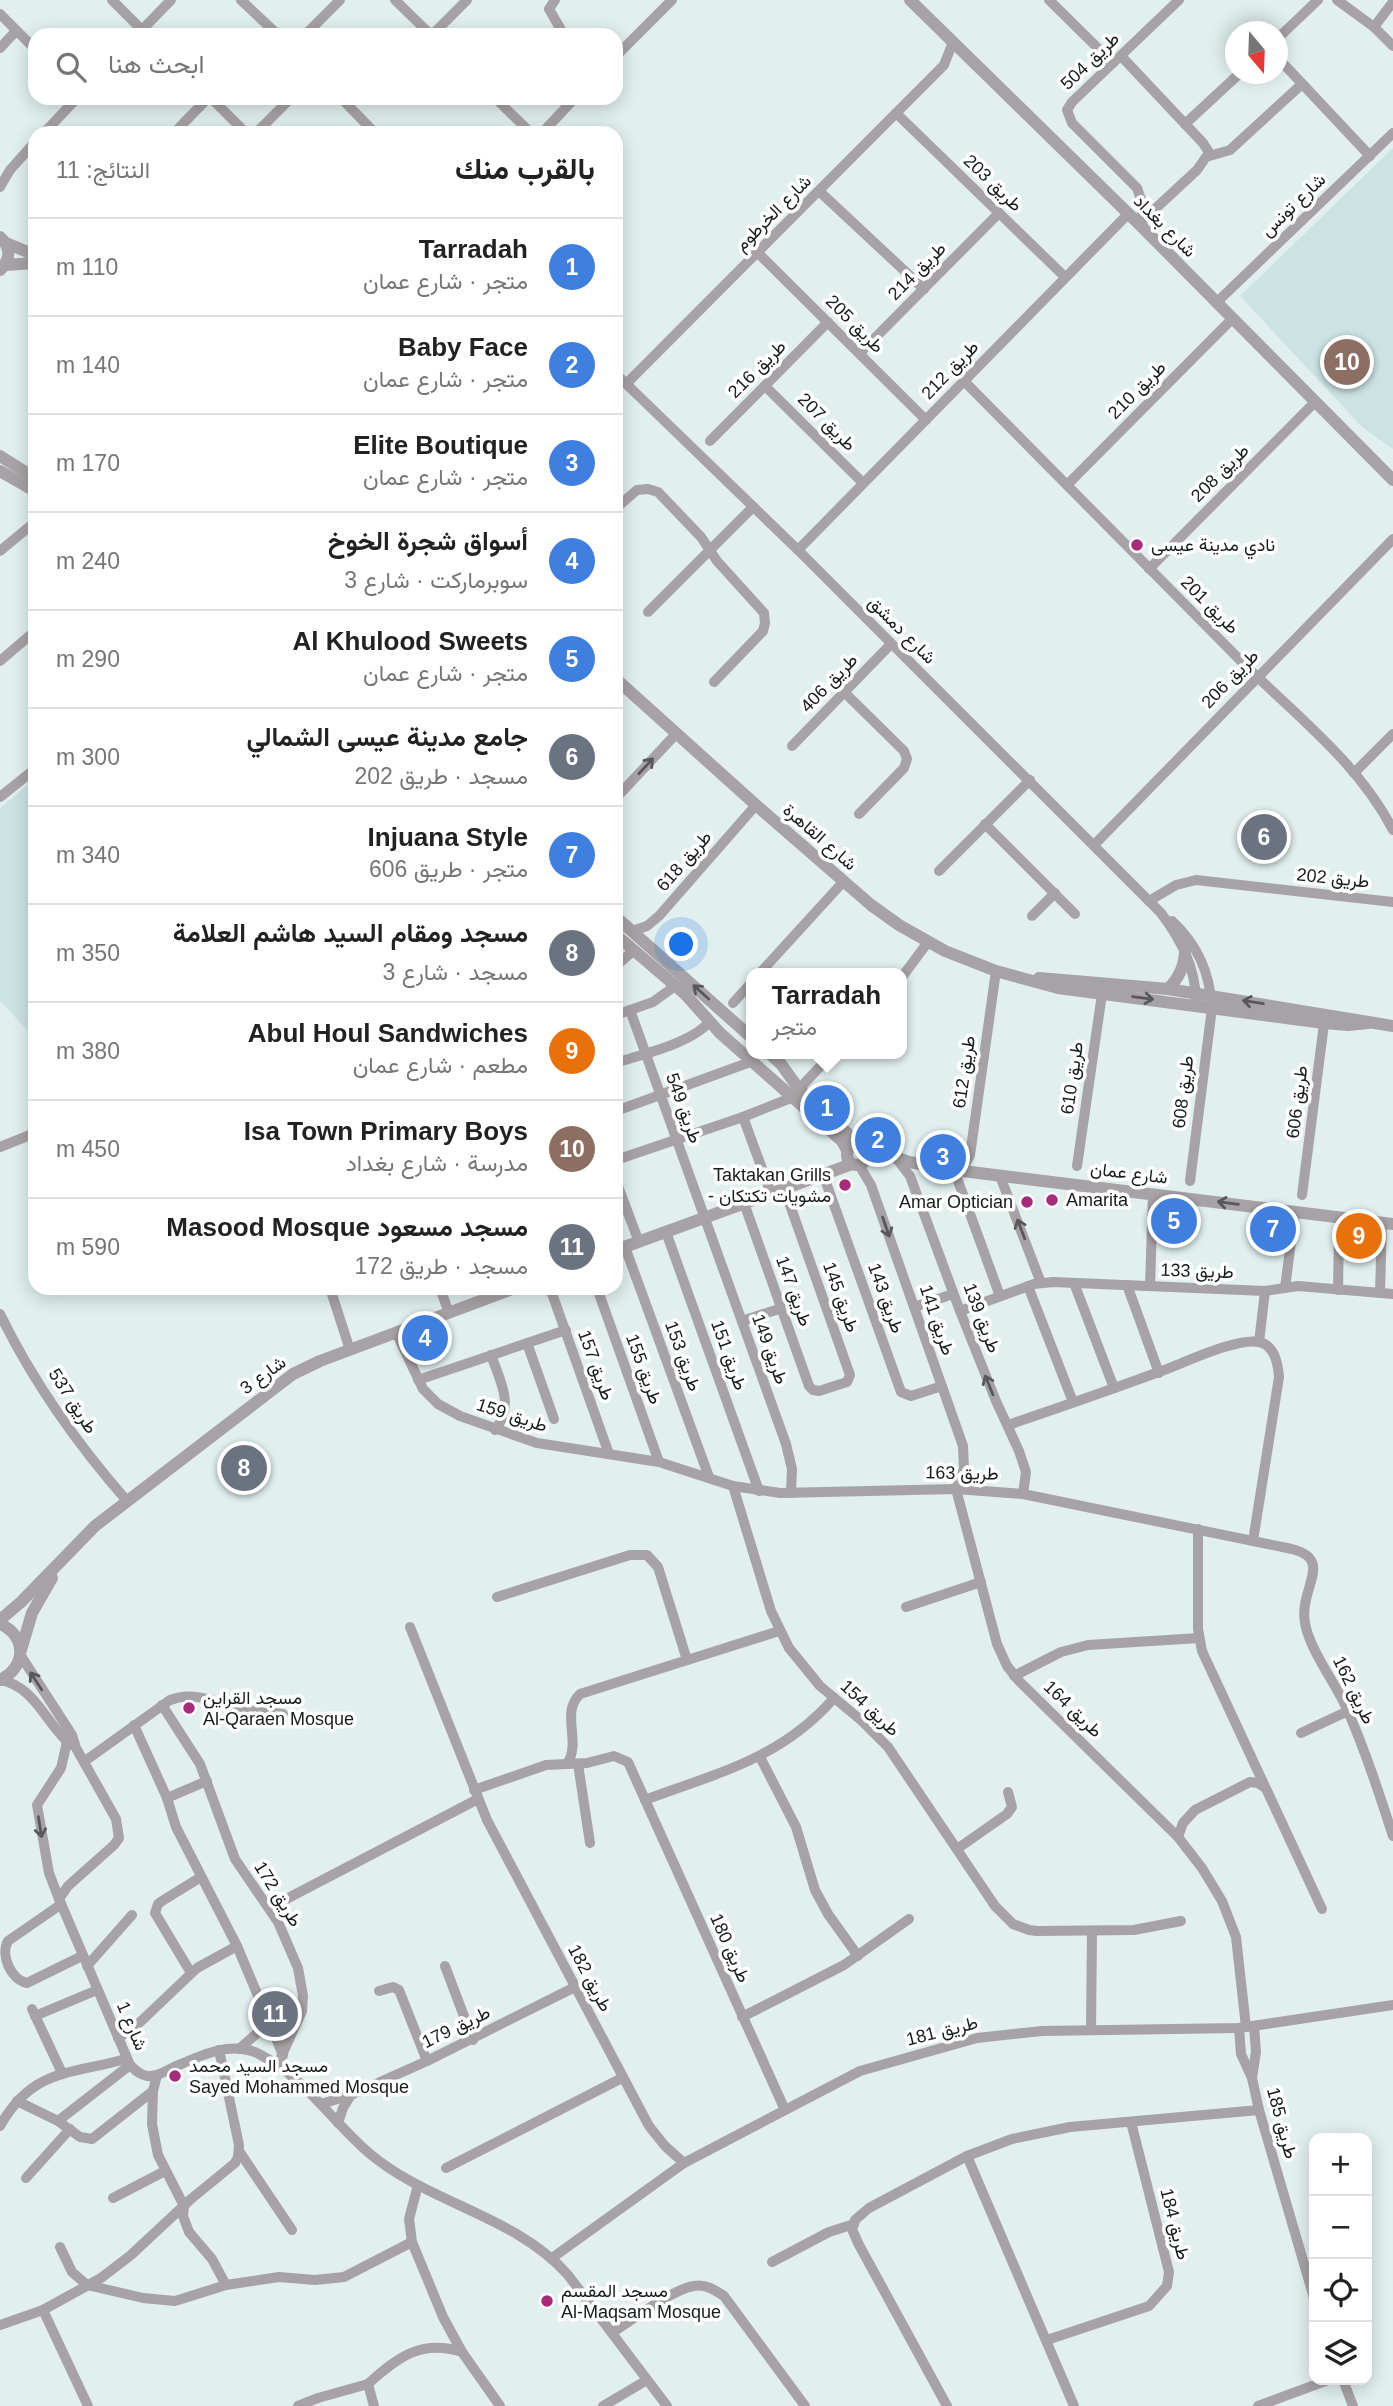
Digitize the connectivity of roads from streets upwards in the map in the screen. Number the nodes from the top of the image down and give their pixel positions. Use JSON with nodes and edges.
{"nodes":[{"id":1,"x":112,"y":0,"type":"edge"},
{"id":2,"x":172,"y":0,"type":"edge"},
{"id":3,"x":241,"y":0,"type":"edge"},
{"id":4,"x":340,"y":0,"type":"edge"},
{"id":5,"x":395,"y":0,"type":"edge"},
{"id":6,"x":467,"y":0,"type":"edge"},
{"id":7,"x":555,"y":0,"type":"edge"},
{"id":8,"x":672,"y":0,"type":"edge"},
{"id":9,"x":910,"y":0,"type":"edge"},
{"id":10,"x":1049,"y":0,"type":"edge"},
{"id":11,"x":1318,"y":0,"type":"edge"},
{"id":12,"x":1337,"y":0,"type":"edge"},
{"id":13,"x":1175,"y":1,"type":"edge"},
{"id":14,"x":1393,"y":2,"type":"edge"},
{"id":15,"x":0,"y":14,"type":"edge"},
{"id":16,"x":1374,"y":27,"type":"junction"},
{"id":17,"x":137,"y":28,"type":"edge"},
{"id":18,"x":147,"y":28,"type":"edge"},
{"id":19,"x":271,"y":28,"type":"edge"},
{"id":20,"x":312,"y":28,"type":"edge"},
{"id":21,"x":424,"y":28,"type":"edge"},
{"id":22,"x":438,"y":28,"type":"edge"},
{"id":23,"x":560,"y":28,"type":"edge"},
{"id":24,"x":1288,"y":28,"type":"edge"},
{"id":25,"x":16,"y":31,"type":"junction"},
{"id":26,"x":28,"y":42,"type":"edge"},
{"id":27,"x":953,"y":42,"type":"junction"},
{"id":28,"x":1393,"y":46,"type":"edge"},
{"id":29,"x":0,"y":48,"type":"edge"},
{"id":30,"x":623,"y":49,"type":"edge"},
{"id":31,"x":970,"y":58,"type":"junction"},
{"id":32,"x":1117,"y":60,"type":"junction"},
{"id":33,"x":944,"y":65,"type":"junction"},
{"id":34,"x":1288,"y":69,"type":"edge"},
{"id":35,"x":1228,"y":84,"type":"edge"},
{"id":36,"x":1302,"y":85,"type":"junction"},
{"id":37,"x":70,"y":105,"type":"edge"},
{"id":38,"x":202,"y":105,"type":"edge"},
{"id":39,"x":216,"y":105,"type":"edge"},
{"id":40,"x":284,"y":105,"type":"edge"},
{"id":41,"x":348,"y":105,"type":"edge"},
{"id":42,"x":502,"y":105,"type":"edge"},
{"id":43,"x":569,"y":105,"type":"edge"},
{"id":44,"x":897,"y":113,"type":"junction"},
{"id":45,"x":1185,"y":124,"type":"junction"},
{"id":46,"x":51,"y":126,"type":"edge"},
{"id":47,"x":181,"y":126,"type":"edge"},
{"id":48,"x":239,"y":126,"type":"edge"},
{"id":49,"x":263,"y":126,"type":"edge"},
{"id":50,"x":368,"y":126,"type":"edge"},
{"id":51,"x":524,"y":126,"type":"edge"},
{"id":52,"x":549,"y":126,"type":"edge"},
{"id":53,"x":1393,"y":133,"type":"edge"},
{"id":54,"x":28,"y":151,"type":"edge"},
{"id":55,"x":1210,"y":154,"type":"junction"},
{"id":56,"x":1370,"y":156,"type":"junction"},
{"id":57,"x":0,"y":185,"type":"edge"},
{"id":58,"x":819,"y":191,"type":"junction"},
{"id":59,"x":999,"y":213,"type":"junction"},
{"id":60,"x":1128,"y":214,"type":"junction"},
{"id":61,"x":1140,"y":223,"type":"junction"},
{"id":62,"x":0,"y":228,"type":"edge"},
{"id":63,"x":3,"y":241,"type":"edge"},
{"id":64,"x":28,"y":252,"type":"edge"},
{"id":65,"x":758,"y":253,"type":"junction"},
{"id":66,"x":28,"y":263,"type":"edge"},
{"id":67,"x":2,"y":268,"type":"edge"},
{"id":68,"x":1065,"y":277,"type":"junction"},
{"id":69,"x":924,"y":289,"type":"junction"},
{"id":70,"x":1216,"y":303,"type":"junction"},
{"id":71,"x":1232,"y":319,"type":"junction"},
{"id":72,"x":828,"y":322,"type":"junction"},
{"id":73,"x":860,"y":354,"type":"junction"},
{"id":74,"x":623,"y":381,"type":"edge"},
{"id":75,"x":964,"y":381,"type":"junction"},
{"id":76,"x":626,"y":384,"type":"junction"},
{"id":77,"x":765,"y":386,"type":"junction"},
{"id":78,"x":1315,"y":402,"type":"junction"},
{"id":79,"x":926,"y":419,"type":"junction"},
{"id":80,"x":710,"y":441,"type":"dead end"},
{"id":81,"x":0,"y":456,"type":"edge"},
{"id":82,"x":7,"y":475,"type":"edge"},
{"id":83,"x":28,"y":477,"type":"edge"},
{"id":84,"x":1393,"y":480,"type":"edge"},
{"id":85,"x":863,"y":483,"type":"junction"},
{"id":86,"x":1067,"y":485,"type":"junction"},
{"id":87,"x":28,"y":487,"type":"edge"},
{"id":88,"x":623,"y":502,"type":"edge"},
{"id":89,"x":753,"y":507,"type":"junction"},
{"id":90,"x":28,"y":528,"type":"edge"},
{"id":91,"x":1393,"y":539,"type":"edge"},
{"id":92,"x":710,"y":550,"type":"junction"},
{"id":93,"x":798,"y":550,"type":"junction"},
{"id":94,"x":0,"y":551,"type":"edge"},
{"id":95,"x":1149,"y":569,"type":"junction"},
{"id":96,"x":648,"y":612,"type":"dead end"},
{"id":97,"x":28,"y":637,"type":"edge"},
{"id":98,"x":891,"y":645,"type":"junction"},
{"id":99,"x":0,"y":661,"type":"edge"},
{"id":100,"x":1256,"y":677,"type":"junction"},
{"id":101,"x":714,"y":682,"type":"dead end"},
{"id":102,"x":623,"y":685,"type":"edge"},
{"id":103,"x":844,"y":692,"type":"junction"},
{"id":104,"x":676,"y":734,"type":"junction"},
{"id":105,"x":1393,"y":734,"type":"edge"},
{"id":106,"x":792,"y":746,"type":"dead end"},
{"id":107,"x":1354,"y":773,"type":"junction"},
{"id":108,"x":28,"y":775,"type":"edge"},
{"id":109,"x":1030,"y":780,"type":"junction"},
{"id":110,"x":623,"y":791,"type":"edge"},
{"id":111,"x":0,"y":797,"type":"edge"},
{"id":112,"x":756,"y":805,"type":"junction"},
{"id":113,"x":859,"y":814,"type":"dead end"},
{"id":114,"x":985,"y":824,"type":"junction"},
{"id":115,"x":1393,"y":830,"type":"edge"},
{"id":116,"x":1094,"y":845,"type":"junction"},
{"id":117,"x":939,"y":871,"type":"dead end"},
{"id":118,"x":844,"y":881,"type":"junction"},
{"id":119,"x":1055,"y":893,"type":"junction"},
{"id":120,"x":1149,"y":901,"type":"junction"},
{"id":121,"x":1393,"y":902,"type":"edge"},
{"id":122,"x":1161,"y":913,"type":"junction"},
{"id":123,"x":1075,"y":914,"type":"dead end"},
{"id":124,"x":1032,"y":916,"type":"dead end"},
{"id":125,"x":623,"y":924,"type":"edge"},
{"id":126,"x":632,"y":932,"type":"junction"},
{"id":127,"x":623,"y":942,"type":"edge"},
{"id":128,"x":928,"y":942,"type":"junction"},
{"id":129,"x":1185,"y":950,"type":"junction"},
{"id":130,"x":633,"y":951,"type":"junction"},
{"id":131,"x":623,"y":960,"type":"edge"},
{"id":132,"x":765,"y":968,"type":"edge"},
{"id":133,"x":907,"y":970,"type":"edge"},
{"id":134,"x":996,"y":971,"type":"junction"},
{"id":135,"x":1028,"y":979,"type":"junction"},
{"id":136,"x":675,"y":986,"type":"junction"},
{"id":137,"x":746,"y":989,"type":"edge"},
{"id":138,"x":1168,"y":989,"type":"junction"},
{"id":139,"x":1102,"y":994,"type":"junction"},
{"id":140,"x":1196,"y":999,"type":"junction"},
{"id":141,"x":1211,"y":1002,"type":"junction"},
{"id":142,"x":733,"y":1003,"type":"dead end"},
{"id":143,"x":630,"y":1010,"type":"junction"},
{"id":144,"x":623,"y":1012,"type":"edge"},
{"id":145,"x":1325,"y":1018,"type":"junction"},
{"id":146,"x":710,"y":1021,"type":"junction"},
{"id":147,"x":1393,"y":1026,"type":"edge"},
{"id":148,"x":746,"y":1033,"type":"edge"},
{"id":149,"x":646,"y":1053,"type":"junction"},
{"id":150,"x":746,"y":1056,"type":"edge"},
{"id":151,"x":750,"y":1059,"type":"edge"},
{"id":152,"x":774,"y":1059,"type":"edge"},
{"id":153,"x":827,"y":1059,"type":"edge"},
{"id":154,"x":623,"y":1061,"type":"edge"},
{"id":155,"x":752,"y":1061,"type":"junction"},
{"id":156,"x":790,"y":1078,"type":"junction"},
{"id":157,"x":780,"y":1088,"type":"junction"},
{"id":158,"x":795,"y":1094,"type":"junction"},
{"id":159,"x":661,"y":1095,"type":"junction"},
{"id":160,"x":623,"y":1109,"type":"edge"},
{"id":161,"x":743,"y":1117,"type":"junction"},
{"id":162,"x":28,"y":1136,"type":"edge"},
{"id":163,"x":677,"y":1140,"type":"junction"},
{"id":164,"x":0,"y":1147,"type":"edge"},
{"id":165,"x":856,"y":1147,"type":"junction"},
{"id":166,"x":623,"y":1158,"type":"edge"},
{"id":167,"x":896,"y":1158,"type":"junction"},
{"id":168,"x":856,"y":1164,"type":"junction"},
{"id":169,"x":1077,"y":1166,"type":"dead end"},
{"id":170,"x":954,"y":1170,"type":"junction"},
{"id":171,"x":823,"y":1174,"type":"junction"},
{"id":172,"x":1000,"y":1176,"type":"junction"},
{"id":173,"x":1190,"y":1181,"type":"dead end"},
{"id":174,"x":784,"y":1188,"type":"junction"},
{"id":175,"x":771,"y":1193,"type":"junction"},
{"id":176,"x":1153,"y":1194,"type":"junction"},
{"id":177,"x":1302,"y":1195,"type":"dead end"},
{"id":178,"x":623,"y":1200,"type":"edge"},
{"id":179,"x":744,"y":1203,"type":"junction"},
{"id":180,"x":1294,"y":1211,"type":"junction"},
{"id":181,"x":705,"y":1217,"type":"junction"},
{"id":182,"x":1387,"y":1224,"type":"edge"},
{"id":183,"x":666,"y":1232,"type":"junction"},
{"id":184,"x":1339,"y":1232,"type":"dead end"},
{"id":185,"x":639,"y":1242,"type":"junction"},
{"id":186,"x":623,"y":1248,"type":"edge"},
{"id":187,"x":623,"y":1257,"type":"edge"},
{"id":188,"x":1041,"y":1283,"type":"junction"},
{"id":189,"x":1074,"y":1283,"type":"junction"},
{"id":190,"x":1127,"y":1285,"type":"junction"},
{"id":191,"x":1028,"y":1286,"type":"junction"},
{"id":192,"x":1150,"y":1286,"type":"junction"},
{"id":193,"x":1285,"y":1288,"type":"junction"},
{"id":194,"x":1338,"y":1290,"type":"junction"},
{"id":195,"x":1265,"y":1291,"type":"junction"},
{"id":196,"x":1380,"y":1293,"type":"junction"},
{"id":197,"x":953,"y":1294,"type":"junction"},
{"id":198,"x":1393,"y":1294,"type":"edge"},
{"id":199,"x":332,"y":1295,"type":"edge"},
{"id":200,"x":443,"y":1295,"type":"edge"},
{"id":201,"x":497,"y":1295,"type":"edge"},
{"id":202,"x":553,"y":1295,"type":"edge"},
{"id":203,"x":599,"y":1295,"type":"edge"},
{"id":204,"x":1000,"y":1296,"type":"junction"},
{"id":205,"x":914,"y":1307,"type":"junction"},
{"id":206,"x":782,"y":1308,"type":"junction"},
{"id":207,"x":960,"y":1311,"type":"junction"},
{"id":208,"x":449,"y":1313,"type":"junction"},
{"id":209,"x":0,"y":1314,"type":"edge"},
{"id":210,"x":742,"y":1321,"type":"junction"},
{"id":211,"x":566,"y":1330,"type":"junction"},
{"id":212,"x":396,"y":1332,"type":"junction"},
{"id":213,"x":1259,"y":1342,"type":"junction"},
{"id":214,"x":527,"y":1343,"type":"junction"},
{"id":215,"x":350,"y":1350,"type":"junction"},
{"id":216,"x":491,"y":1355,"type":"junction"},
{"id":217,"x":1159,"y":1373,"type":"junction"},
{"id":218,"x":418,"y":1380,"type":"junction"},
{"id":219,"x":942,"y":1386,"type":"junction"},
{"id":220,"x":1114,"y":1388,"type":"junction"},
{"id":221,"x":813,"y":1390,"type":"joint"},
{"id":222,"x":1073,"y":1402,"type":"junction"},
{"id":223,"x":554,"y":1419,"type":"dead end"},
{"id":224,"x":1008,"y":1424,"type":"junction"},
{"id":225,"x":495,"y":1430,"type":"junction"},
{"id":226,"x":609,"y":1454,"type":"junction"},
{"id":227,"x":659,"y":1462,"type":"junction"},
{"id":228,"x":709,"y":1477,"type":"junction"},
{"id":229,"x":733,"y":1486,"type":"junction"},
{"id":230,"x":956,"y":1489,"type":"junction"},
{"id":231,"x":759,"y":1490,"type":"junction"},
{"id":232,"x":791,"y":1493,"type":"junction"},
{"id":233,"x":1023,"y":1494,"type":"junction"},
{"id":234,"x":127,"y":1501,"type":"junction"},
{"id":235,"x":1198,"y":1530,"type":"junction"},
{"id":236,"x":1253,"y":1541,"type":"junction"},
{"id":237,"x":67,"y":1554,"type":"junction"},
{"id":238,"x":1310,"y":1559,"type":"joint"},
{"id":239,"x":981,"y":1583,"type":"junction"},
{"id":240,"x":497,"y":1597,"type":"dead end"},
{"id":241,"x":906,"y":1607,"type":"dead end"},
{"id":242,"x":0,"y":1622,"type":"edge"},
{"id":243,"x":410,"y":1627,"type":"dead end"},
{"id":244,"x":779,"y":1631,"type":"junction"},
{"id":245,"x":1199,"y":1638,"type":"junction"},
{"id":246,"x":21,"y":1653,"type":"junction"},
{"id":247,"x":687,"y":1660,"type":"junction"},
{"id":248,"x":1014,"y":1676,"type":"junction"},
{"id":249,"x":0,"y":1680,"type":"edge"},
{"id":250,"x":834,"y":1698,"type":"junction"},
{"id":251,"x":162,"y":1705,"type":"junction"},
{"id":252,"x":1348,"y":1711,"type":"junction"},
{"id":253,"x":283,"y":1714,"type":"dead end"},
{"id":254,"x":134,"y":1726,"type":"junction"},
{"id":255,"x":1301,"y":1733,"type":"dead end"},
{"id":256,"x":71,"y":1745,"type":"junction"},
{"id":257,"x":760,"y":1757,"type":"junction"},
{"id":258,"x":85,"y":1761,"type":"junction"},
{"id":259,"x":573,"y":1764,"type":"junction"},
{"id":260,"x":207,"y":1781,"type":"junction"},
{"id":261,"x":1265,"y":1787,"type":"junction"},
{"id":262,"x":1009,"y":1792,"type":"dead end"},
{"id":263,"x":476,"y":1795,"type":"junction"},
{"id":264,"x":167,"y":1798,"type":"junction"},
{"id":265,"x":645,"y":1800,"type":"junction"},
{"id":266,"x":1393,"y":1836,"type":"edge"},
{"id":267,"x":1178,"y":1837,"type":"junction"},
{"id":268,"x":590,"y":1843,"type":"dead end"},
{"id":269,"x":957,"y":1849,"type":"junction"},
{"id":270,"x":201,"y":1877,"type":"junction"},
{"id":271,"x":60,"y":1902,"type":"junction"},
{"id":272,"x":269,"y":1908,"type":"junction"},
{"id":273,"x":1322,"y":1909,"type":"dead end"},
{"id":274,"x":132,"y":1915,"type":"dead end"},
{"id":275,"x":909,"y":1919,"type":"dead end"},
{"id":276,"x":1181,"y":1921,"type":"dead end"},
{"id":277,"x":1091,"y":1931,"type":"junction"},
{"id":278,"x":237,"y":1947,"type":"junction"},
{"id":279,"x":858,"y":1956,"type":"junction"},
{"id":280,"x":84,"y":1961,"type":"junction"},
{"id":281,"x":445,"y":1966,"type":"dead end"},
{"id":282,"x":191,"y":1973,"type":"junction"},
{"id":283,"x":575,"y":1987,"type":"junction"},
{"id":284,"x":97,"y":1990,"type":"junction"},
{"id":285,"x":379,"y":1991,"type":"dead end"},
{"id":286,"x":1393,"y":2005,"type":"edge"},
{"id":287,"x":742,"y":2017,"type":"junction"},
{"id":288,"x":270,"y":2022,"type":"junction"},
{"id":289,"x":1246,"y":2027,"type":"junction"},
{"id":290,"x":1091,"y":2029,"type":"junction"},
{"id":291,"x":118,"y":2038,"type":"junction"},
{"id":292,"x":474,"y":2040,"type":"junction"},
{"id":293,"x":239,"y":2049,"type":"junction"},
{"id":294,"x":219,"y":2050,"type":"junction"},
{"id":295,"x":283,"y":2055,"type":"junction"},
{"id":296,"x":427,"y":2061,"type":"junction"},
{"id":297,"x":128,"y":2062,"type":"junction"},
{"id":298,"x":277,"y":2066,"type":"junction"},
{"id":299,"x":62,"y":2073,"type":"junction"},
{"id":300,"x":158,"y":2075,"type":"junction"},
{"id":301,"x":622,"y":2078,"type":"junction"},
{"id":302,"x":1252,"y":2078,"type":"junction"},
{"id":303,"x":153,"y":2091,"type":"junction"},
{"id":304,"x":351,"y":2095,"type":"junction"},
{"id":305,"x":17,"y":2101,"type":"junction"},
{"id":306,"x":321,"y":2104,"type":"junction"},
{"id":307,"x":785,"y":2110,"type":"junction"},
{"id":308,"x":1259,"y":2110,"type":"junction"},
{"id":309,"x":58,"y":2122,"type":"junction"},
{"id":310,"x":1131,"y":2122,"type":"junction"},
{"id":311,"x":338,"y":2123,"type":"junction"},
{"id":312,"x":0,"y":2126,"type":"edge"},
{"id":313,"x":70,"y":2129,"type":"junction"},
{"id":314,"x":239,"y":2151,"type":"junction"},
{"id":315,"x":967,"y":2156,"type":"junction"},
{"id":316,"x":684,"y":2163,"type":"junction"},
{"id":317,"x":446,"y":2168,"type":"dead end"},
{"id":318,"x":165,"y":2171,"type":"junction"},
{"id":319,"x":26,"y":2178,"type":"dead end"},
{"id":320,"x":418,"y":2185,"type":"junction"},
{"id":321,"x":113,"y":2198,"type":"dead end"},
{"id":322,"x":184,"y":2206,"type":"junction"},
{"id":323,"x":854,"y":2224,"type":"junction"},
{"id":324,"x":292,"y":2230,"type":"dead end"},
{"id":325,"x":412,"y":2242,"type":"junction"},
{"id":326,"x":60,"y":2247,"type":"dead end"},
{"id":327,"x":552,"y":2258,"type":"junction"},
{"id":328,"x":772,"y":2262,"type":"dead end"},
{"id":329,"x":1309,"y":2281,"type":"edge"},
{"id":330,"x":87,"y":2285,"type":"junction"},
{"id":331,"x":226,"y":2285,"type":"junction"},
{"id":332,"x":43,"y":2310,"type":"junction"},
{"id":333,"x":0,"y":2325,"type":"edge"},
{"id":334,"x":613,"y":2332,"type":"junction"},
{"id":335,"x":1048,"y":2340,"type":"junction"},
{"id":336,"x":462,"y":2352,"type":"junction"},
{"id":337,"x":647,"y":2379,"type":"junction"},
{"id":338,"x":368,"y":2384,"type":"junction"},
{"id":339,"x":1315,"y":2385,"type":"edge"},
{"id":340,"x":1345,"y":2385,"type":"edge"},
{"id":341,"x":945,"y":2402,"type":"edge"},
{"id":342,"x":88,"y":2406,"type":"edge"},
{"id":343,"x":298,"y":2406,"type":"edge"},
{"id":344,"x":374,"y":2406,"type":"edge"},
{"id":345,"x":500,"y":2406,"type":"edge"},
{"id":346,"x":603,"y":2406,"type":"edge"},
{"id":347,"x":667,"y":2406,"type":"edge"},
{"id":348,"x":805,"y":2406,"type":"edge"},
{"id":349,"x":933,"y":2406,"type":"edge"},
{"id":350,"x":1074,"y":2406,"type":"edge"},
{"id":351,"x":1258,"y":2406,"type":"edge"},
{"id":352,"x":1353,"y":2406,"type":"edge"}],
"edges":[{"from":1,"to":17,"type":"street"},
{"from":2,"to":18,"type":"street"},
{"from":3,"to":19,"type":"street"},
{"from":4,"to":20,"type":"street"},
{"from":5,"to":21,"type":"street"},
{"from":6,"to":22,"type":"street"},
{"from":7,"to":23,"type":"street"},
{"from":8,"to":30,"type":"street"},
{"from":9,"to":27,"type":"street","name":"شارع بغداد"},
{"from":10,"to":32,"type":"street"},
{"from":11,"to":24,"type":"street"},
{"from":12,"to":16,"type":"street"},
{"from":13,"to":32,"type":"street","name":"طريق 504"},
{"from":14,"to":16,"type":"street"},
{"from":15,"to":25,"type":"street"},
{"from":16,"to":28,"type":"street"},
{"from":25,"to":26,"type":"street"},
{"from":25,"to":29,"type":"street"},
{"from":27,"to":31,"type":"street","name":"شارع بغداد"},
{"from":27,"to":33,"type":"street","name":"شارع الخرطوم"},
{"from":31,"to":33,"type":"street"},
{"from":31,"to":60,"type":"street","name":"شارع بغداد"},
{"from":32,"to":45,"type":"street"},
{"from":32,"to":61,"type":"street","name":"طريق 504"},
{"from":33,"to":44,"type":"street","name":"شارع الخرطوم"},
{"from":34,"to":36,"type":"street"},
{"from":35,"to":45,"type":"street"},
{"from":36,"to":55,"type":"street"},
{"from":36,"to":56,"type":"street"},
{"from":37,"to":46,"type":"street"},
{"from":38,"to":47,"type":"street"},
{"from":39,"to":48,"type":"street"},
{"from":40,"to":49,"type":"street"},
{"from":41,"to":50,"type":"street"},
{"from":42,"to":51,"type":"street"},
{"from":43,"to":52,"type":"street"},
{"from":44,"to":58,"type":"street","name":"شارع الخرطوم"},
{"from":44,"to":59,"type":"street","name":"طريق 203"},
{"from":45,"to":55,"type":"street"},
{"from":53,"to":56,"type":"street","name":"شارع تونس"},
{"from":54,"to":57,"type":"street"},
{"from":55,"to":61,"type":"street"},
{"from":56,"to":70,"type":"street","name":"شارع تونس"},
{"from":58,"to":65,"type":"street","name":"شارع الخرطوم"},
{"from":58,"to":69,"type":"street"},
{"from":59,"to":68,"type":"street","name":"طريق 203"},
{"from":59,"to":69,"type":"street","name":"طريق 214"},
{"from":60,"to":61,"type":"street","name":"شارع بغداد"},
{"from":60,"to":68,"type":"street","name":"طريق 212"},
{"from":61,"to":70,"type":"street","name":"شارع بغداد"},
{"from":62,"to":63,"type":"street"},
{"from":63,"to":64,"type":"street"},
{"from":63,"to":67,"type":"street"},
{"from":65,"to":72,"type":"street","name":"طريق 205"},
{"from":65,"to":76,"type":"street","name":"شارع الخرطوم"},
{"from":66,"to":67,"type":"street"},
{"from":68,"to":75,"type":"street","name":"طريق 212"},
{"from":69,"to":73,"type":"street","name":"طريق 214"},
{"from":70,"to":71,"type":"street","name":"شارع بغداد"},
{"from":71,"to":78,"type":"street","name":"شارع بغداد"},
{"from":71,"to":86,"type":"street","name":"طريق 210"},
{"from":72,"to":73,"type":"street","name":"طريق 205"},
{"from":72,"to":77,"type":"street","name":"طريق 216"},
{"from":73,"to":79,"type":"street","name":"طريق 205"},
{"from":74,"to":76,"type":"street","name":"شارع دمشق"},
{"from":75,"to":79,"type":"street","name":"طريق 212"},
{"from":75,"to":86,"type":"street","name":"طريق 201"},
{"from":76,"to":89,"type":"street","name":"شارع دمشق"},
{"from":77,"to":80,"type":"street","name":"طريق 216"},
{"from":77,"to":85,"type":"street","name":"طريق 207"},
{"from":78,"to":84,"type":"street","name":"شارع بغداد"},
{"from":78,"to":95,"type":"street","name":"طريق 208"},
{"from":79,"to":85,"type":"street","name":"طريق 212"},
{"from":81,"to":82,"type":"street"},
{"from":82,"to":83,"type":"street"},
{"from":82,"to":87,"type":"street"},
{"from":85,"to":93,"type":"street","name":"طريق 212"},
{"from":86,"to":95,"type":"street","name":"طريق 201"},
{"from":88,"to":92,"type":"street"},
{"from":89,"to":92,"type":"street"},
{"from":89,"to":93,"type":"street","name":"شارع دمشق"},
{"from":90,"to":94,"type":"street"},
{"from":91,"to":100,"type":"street","name":"طريق 206"},
{"from":92,"to":96,"type":"street"},
{"from":92,"to":101,"type":"street"},
{"from":93,"to":98,"type":"street","name":"شارع دمشق"},
{"from":95,"to":100,"type":"street","name":"طريق 201"},
{"from":97,"to":99,"type":"street"},
{"from":98,"to":103,"type":"street","name":"طريق 406"},
{"from":98,"to":109,"type":"street","name":"شارع دمشق"},
{"from":100,"to":107,"type":"street","name":"طريق 201"},
{"from":100,"to":116,"type":"street","name":"طريق 206"},
{"from":102,"to":104,"type":"street","name":"شارع القاهرة"},
{"from":103,"to":106,"type":"street","name":"طريق 406"},
{"from":103,"to":113,"type":"street"},
{"from":110,"to":104,"type":"street","one_way":true},
{"from":104,"to":112,"type":"street","name":"شارع القاهرة"},
{"from":105,"to":107,"type":"street"},
{"from":107,"to":115,"type":"street","name":"طريق 201"},
{"from":108,"to":111,"type":"street"},
{"from":109,"to":114,"type":"street"},
{"from":109,"to":116,"type":"street","name":"شارع دمشق"},
{"from":112,"to":118,"type":"street","name":"شارع القاهرة"},
{"from":112,"to":126,"type":"street","name":"طريق 618"},
{"from":114,"to":117,"type":"street"},
{"from":114,"to":119,"type":"street"},
{"from":116,"to":120,"type":"street","name":"شارع دمشق"},
{"from":118,"to":128,"type":"street","name":"شارع القاهرة"},
{"from":118,"to":132,"type":"street"},
{"from":119,"to":123,"type":"street"},
{"from":119,"to":124,"type":"street"},
{"from":120,"to":121,"type":"street","name":"طريق 202"},
{"from":120,"to":122,"type":"street","name":"شارع دمشق"},
{"from":122,"to":129,"type":"street","name":"شارع دمشق"},
{"from":122,"to":141,"type":"street","name":"شارع دمشق"},
{"from":125,"to":126,"type":"street"},
{"from":148,"to":126,"type":"street","one_way":true},
{"from":127,"to":130,"type":"street","name":"شارع عمان"},
{"from":128,"to":133,"type":"street"},
{"from":128,"to":134,"type":"street","name":"شارع القاهرة"},
{"from":129,"to":138,"type":"street"},
{"from":129,"to":140,"type":"street","name":"شارع دمشق"},
{"from":130,"to":131,"type":"street"},
{"from":130,"to":136,"type":"street","name":"شارع عمان"},
{"from":134,"to":135,"type":"street","name":"شارع القاهرة"},
{"from":134,"to":170,"type":"street","name":"طريق 612"},
{"from":135,"to":138,"type":"street","name":"شارع القاهرة"},
{"from":135,"to":139,"type":"street","name":"شارع القاهرة"},
{"from":136,"to":143,"type":"street"},
{"from":136,"to":146,"type":"street","name":"شارع عمان"},
{"from":137,"to":142,"type":"street"},
{"from":138,"to":140,"type":"street","name":"شارع القاهرة"},
{"from":139,"to":140,"type":"street","name":"شارع القاهرة","one_way":true},
{"from":139,"to":169,"type":"street","name":"طريق 610"},
{"from":140,"to":141,"type":"street","name":"شارع القاهرة"},
{"from":141,"to":145,"type":"street","name":"شارع القاهرة"},
{"from":141,"to":173,"type":"street","name":"طريق 608"},
{"from":143,"to":144,"type":"street"},
{"from":143,"to":149,"type":"street","name":"طريق 549"},
{"from":145,"to":147,"type":"street","name":"شارع القاهرة"},
{"from":145,"to":177,"type":"street","name":"طريق 606"},
{"from":146,"to":149,"type":"street"},
{"from":146,"to":150,"type":"street","name":"شارع عمان"},
{"from":149,"to":154,"type":"street"},
{"from":149,"to":159,"type":"street","name":"طريق 549"},
{"from":151,"to":155,"type":"street","name":"شارع عمان"},
{"from":152,"to":156,"type":"street","name":"شارع عمان"},
{"from":153,"to":158,"type":"street"},
{"from":155,"to":157,"type":"street","name":"شارع عمان"},
{"from":155,"to":159,"type":"street"},
{"from":156,"to":157,"type":"street"},
{"from":156,"to":158,"type":"street","name":"شارع عمان"},
{"from":157,"to":158,"type":"street","name":"شارع عمان"},
{"from":158,"to":161,"type":"street"},
{"from":158,"to":165,"type":"street","name":"شارع عمان"},
{"from":159,"to":160,"type":"street"},
{"from":159,"to":163,"type":"street","name":"طريق 549"},
{"from":161,"to":163,"type":"street"},
{"from":161,"to":175,"type":"street"},
{"from":162,"to":164,"type":"street"},
{"from":163,"to":166,"type":"street"},
{"from":163,"to":181,"type":"street","name":"طريق 549"},
{"from":165,"to":167,"type":"street","name":"شارع عمان"},
{"from":165,"to":168,"type":"street"},
{"from":165,"to":168,"type":"street"},
{"from":167,"to":170,"type":"street","name":"شارع عمان"},
{"from":167,"to":197,"type":"street","name":"طريق 139"},
{"from":168,"to":171,"type":"street"},
{"from":168,"to":205,"type":"street","name":"طريق 141","one_way":true},
{"from":170,"to":172,"type":"street","name":"شارع عمان"},
{"from":170,"to":204,"type":"street"},
{"from":171,"to":174,"type":"street"},
{"from":171,"to":219,"type":"street","name":"طريق 143"},
{"from":172,"to":176,"type":"street","name":"شارع عمان"},
{"from":188,"to":172,"type":"street","one_way":true},
{"from":174,"to":175,"type":"street"},
{"from":174,"to":221,"type":"street","name":"طريق 145"},
{"from":175,"to":179,"type":"street"},
{"from":180,"to":176,"type":"street","name":"شارع عمان","one_way":true},
{"from":176,"to":192,"type":"street"},
{"from":178,"to":185,"type":"street"},
{"from":179,"to":181,"type":"street"},
{"from":179,"to":206,"type":"street","name":"طريق 147"},
{"from":180,"to":182,"type":"street","name":"شارع عمان"},
{"from":180,"to":193,"type":"street"},
{"from":181,"to":183,"type":"street"},
{"from":181,"to":210,"type":"street","name":"طريق 149"},
{"from":182,"to":196,"type":"street"},
{"from":183,"to":185,"type":"street"},
{"from":183,"to":231,"type":"street","name":"طريق 151"},
{"from":184,"to":194,"type":"street"},
{"from":185,"to":186,"type":"street"},
{"from":187,"to":228,"type":"street","name":"طريق 153"},
{"from":188,"to":189,"type":"street","name":"طريق 133"},
{"from":188,"to":191,"type":"street","name":"طريق 133"},
{"from":189,"to":190,"type":"street","name":"طريق 133"},
{"from":189,"to":220,"type":"street"},
{"from":190,"to":192,"type":"street","name":"طريق 133"},
{"from":190,"to":217,"type":"street"},
{"from":191,"to":204,"type":"street","name":"طريق 133"},
{"from":191,"to":222,"type":"street"},
{"from":192,"to":195,"type":"street","name":"طريق 133"},
{"from":193,"to":194,"type":"street","name":"طريق 133"},
{"from":193,"to":195,"type":"street","name":"طريق 133"},
{"from":194,"to":196,"type":"street","name":"طريق 133"},
{"from":195,"to":213,"type":"street"},
{"from":196,"to":198,"type":"street","name":"طريق 133"},
{"from":197,"to":205,"type":"street"},
{"from":197,"to":207,"type":"street","name":"طريق 139"},
{"from":199,"to":215,"type":"street"},
{"from":200,"to":208,"type":"street"},
{"from":201,"to":208,"type":"street","name":"شارع 3"},
{"from":202,"to":211,"type":"street","name":"طريق 157"},
{"from":203,"to":227,"type":"street","name":"طريق 155"},
{"from":204,"to":207,"type":"street","name":"طريق 133"},
{"from":205,"to":219,"type":"street","name":"طريق 141"},
{"from":206,"to":210,"type":"street"},
{"from":206,"to":221,"type":"street","name":"طريق 147"},
{"from":224,"to":207,"type":"street","name":"طريق 139","one_way":true},
{"from":208,"to":212,"type":"street","name":"شارع 3"},
{"from":209,"to":234,"type":"street","name":"طريق 537"},
{"from":210,"to":232,"type":"street","name":"طريق 149"},
{"from":211,"to":214,"type":"street"},
{"from":211,"to":226,"type":"street","name":"طريق 157"},
{"from":212,"to":215,"type":"street","name":"شارع 3"},
{"from":212,"to":218,"type":"street","name":"طريق 159"},
{"from":213,"to":217,"type":"street"},
{"from":213,"to":236,"type":"street"},
{"from":214,"to":216,"type":"street"},
{"from":214,"to":223,"type":"street"},
{"from":215,"to":234,"type":"street","name":"شارع 3"},
{"from":216,"to":218,"type":"street"},
{"from":216,"to":225,"type":"street"},
{"from":217,"to":220,"type":"street"},
{"from":218,"to":225,"type":"street","name":"طريق 159"},
{"from":219,"to":230,"type":"street","name":"طريق 141"},
{"from":220,"to":222,"type":"street"},
{"from":222,"to":224,"type":"street"},
{"from":224,"to":233,"type":"street","name":"طريق 139"},
{"from":225,"to":226,"type":"street","name":"طريق 159"},
{"from":226,"to":227,"type":"street","name":"طريق 163"},
{"from":227,"to":228,"type":"street","name":"طريق 163"},
{"from":228,"to":229,"type":"street","name":"طريق 163"},
{"from":229,"to":231,"type":"street","name":"طريق 163"},
{"from":229,"to":244,"type":"street","name":"طريق 154"},
{"from":230,"to":232,"type":"street","name":"طريق 163"},
{"from":230,"to":233,"type":"street","name":"طريق 163"},
{"from":230,"to":239,"type":"street","name":"طريق 164"},
{"from":231,"to":232,"type":"street","name":"طريق 163"},
{"from":233,"to":235,"type":"street","name":"طريق 163"},
{"from":234,"to":237,"type":"street","name":"شارع 3"},
{"from":235,"to":236,"type":"street","name":"طريق 163"},
{"from":235,"to":245,"type":"street"},
{"from":236,"to":238,"type":"street","name":"طريق 163"},
{"from":237,"to":242,"type":"street","name":"شارع 3"},
{"from":237,"to":246,"type":"street","name":"شارع 3"},
{"from":238,"to":252,"type":"street","name":"طريق 162"},
{"from":239,"to":241,"type":"street"},
{"from":239,"to":248,"type":"street","name":"طريق 164"},
{"from":240,"to":247,"type":"street"},
{"from":242,"to":246,"type":"street"},
{"from":243,"to":263,"type":"street","name":"طريق 182"},
{"from":244,"to":247,"type":"street"},
{"from":244,"to":250,"type":"street","name":"طريق 154"},
{"from":245,"to":248,"type":"street"},
{"from":245,"to":261,"type":"street"},
{"from":246,"to":249,"type":"street"},
{"from":256,"to":246,"type":"street","one_way":true},
{"from":247,"to":259,"type":"street"},
{"from":248,"to":267,"type":"street","name":"طريق 164"},
{"from":249,"to":256,"type":"street"},
{"from":250,"to":257,"type":"street"},
{"from":250,"to":269,"type":"street","name":"طريق 154"},
{"from":251,"to":253,"type":"street"},
{"from":251,"to":254,"type":"street"},
{"from":251,"to":260,"type":"street","name":"طريق 172"},
{"from":252,"to":255,"type":"street"},
{"from":252,"to":266,"type":"street","name":"طريق 162"},
{"from":254,"to":258,"type":"street"},
{"from":254,"to":264,"type":"street"},
{"from":256,"to":258,"type":"street"},
{"from":256,"to":271,"type":"street","name":"شارع 1","one_way":true},
{"from":257,"to":265,"type":"street"},
{"from":257,"to":279,"type":"street"},
{"from":258,"to":271,"type":"street"},
{"from":259,"to":263,"type":"street","name":"طريق 180"},
{"from":259,"to":265,"type":"street","name":"طريق 180"},
{"from":259,"to":268,"type":"street"},
{"from":260,"to":264,"type":"street"},
{"from":260,"to":272,"type":"street","name":"طريق 172"},
{"from":261,"to":267,"type":"street"},
{"from":261,"to":273,"type":"street"},
{"from":262,"to":269,"type":"street"},
{"from":263,"to":272,"type":"street"},
{"from":263,"to":283,"type":"street","name":"طريق 182"},
{"from":264,"to":270,"type":"street"},
{"from":265,"to":287,"type":"street","name":"طريق 180"},
{"from":267,"to":289,"type":"street","name":"طريق 164"},
{"from":269,"to":277,"type":"street","name":"طريق 154"},
{"from":270,"to":278,"type":"street"},
{"from":270,"to":282,"type":"street"},
{"from":271,"to":280,"type":"street","name":"شارع 1"},
{"from":271,"to":280,"type":"street"},
{"from":272,"to":295,"type":"street","name":"طريق 172"},
{"from":274,"to":280,"type":"street"},
{"from":275,"to":279,"type":"street"},
{"from":276,"to":277,"type":"street","name":"طريق 154"},
{"from":277,"to":290,"type":"street"},
{"from":278,"to":282,"type":"street"},
{"from":278,"to":288,"type":"street"},
{"from":279,"to":287,"type":"street"},
{"from":280,"to":284,"type":"street","name":"شارع 1"},
{"from":281,"to":292,"type":"street"},
{"from":282,"to":291,"type":"street"},
{"from":283,"to":292,"type":"street","name":"طريق 179"},
{"from":283,"to":301,"type":"street","name":"طريق 182"},
{"from":284,"to":291,"type":"street","name":"شارع 1"},
{"from":284,"to":299,"type":"street"},
{"from":285,"to":296,"type":"street"},
{"from":286,"to":289,"type":"street","name":"طريق 181"},
{"from":287,"to":307,"type":"street","name":"طريق 180"},
{"from":288,"to":293,"type":"street"},
{"from":288,"to":295,"type":"street"},
{"from":289,"to":290,"type":"street","name":"طريق 181"},
{"from":289,"to":302,"type":"street","name":"طريق 185"},
{"from":289,"to":302,"type":"street","name":"طريق 185"},
{"from":290,"to":307,"type":"street","name":"طريق 181"},
{"from":291,"to":297,"type":"street","name":"شارع 1"},
{"from":292,"to":296,"type":"street","name":"طريق 179"},
{"from":293,"to":294,"type":"street"},
{"from":293,"to":298,"type":"street"},
{"from":294,"to":300,"type":"street"},
{"from":294,"to":314,"type":"street"},
{"from":295,"to":298,"type":"street","name":"طريق 172"},
{"from":296,"to":304,"type":"street","name":"طريق 179"},
{"from":297,"to":299,"type":"street"},
{"from":297,"to":300,"type":"street","name":"شارع 1"},
{"from":297,"to":309,"type":"street"},
{"from":298,"to":306,"type":"street"},
{"from":299,"to":305,"type":"street"},
{"from":300,"to":303,"type":"street"},
{"from":301,"to":316,"type":"street","name":"طريق 182"},
{"from":301,"to":317,"type":"street"},
{"from":302,"to":308,"type":"street","name":"طريق 185"},
{"from":303,"to":313,"type":"street"},
{"from":303,"to":318,"type":"street"},
{"from":304,"to":306,"type":"street","name":"طريق 179"},
{"from":304,"to":311,"type":"street"},
{"from":305,"to":309,"type":"street"},
{"from":305,"to":312,"type":"street"},
{"from":306,"to":311,"type":"street"},
{"from":307,"to":316,"type":"street","name":"طريق 181"},
{"from":308,"to":310,"type":"street"},
{"from":308,"to":329,"type":"street","name":"طريق 185"},
{"from":309,"to":313,"type":"street"},
{"from":310,"to":315,"type":"street"},
{"from":310,"to":335,"type":"street","name":"طريق 184"},
{"from":311,"to":320,"type":"street"},
{"from":313,"to":319,"type":"street"},
{"from":314,"to":322,"type":"street"},
{"from":314,"to":324,"type":"street"},
{"from":315,"to":323,"type":"street"},
{"from":315,"to":335,"type":"street"},
{"from":316,"to":327,"type":"street","name":"طريق 181"},
{"from":318,"to":321,"type":"street"},
{"from":318,"to":322,"type":"street"},
{"from":320,"to":325,"type":"street"},
{"from":320,"to":327,"type":"street"},
{"from":322,"to":330,"type":"street"},
{"from":322,"to":331,"type":"street"},
{"from":323,"to":328,"type":"street"},
{"from":323,"to":341,"type":"street"},
{"from":325,"to":331,"type":"street"},
{"from":325,"to":336,"type":"street"},
{"from":326,"to":330,"type":"street"},
{"from":327,"to":334,"type":"street"},
{"from":330,"to":331,"type":"street"},
{"from":330,"to":332,"type":"street"},
{"from":332,"to":333,"type":"street"},
{"from":332,"to":342,"type":"street"},
{"from":334,"to":337,"type":"street"},
{"from":334,"to":348,"type":"street"},
{"from":335,"to":350,"type":"street"},
{"from":336,"to":338,"type":"street"},
{"from":336,"to":345,"type":"street"},
{"from":337,"to":346,"type":"street"},
{"from":337,"to":347,"type":"street"},
{"from":338,"to":343,"type":"street"},
{"from":338,"to":344,"type":"street"},
{"from":339,"to":351,"type":"street"},
{"from":340,"to":352,"type":"street"},
{"from":341,"to":349,"type":"street"}]}
